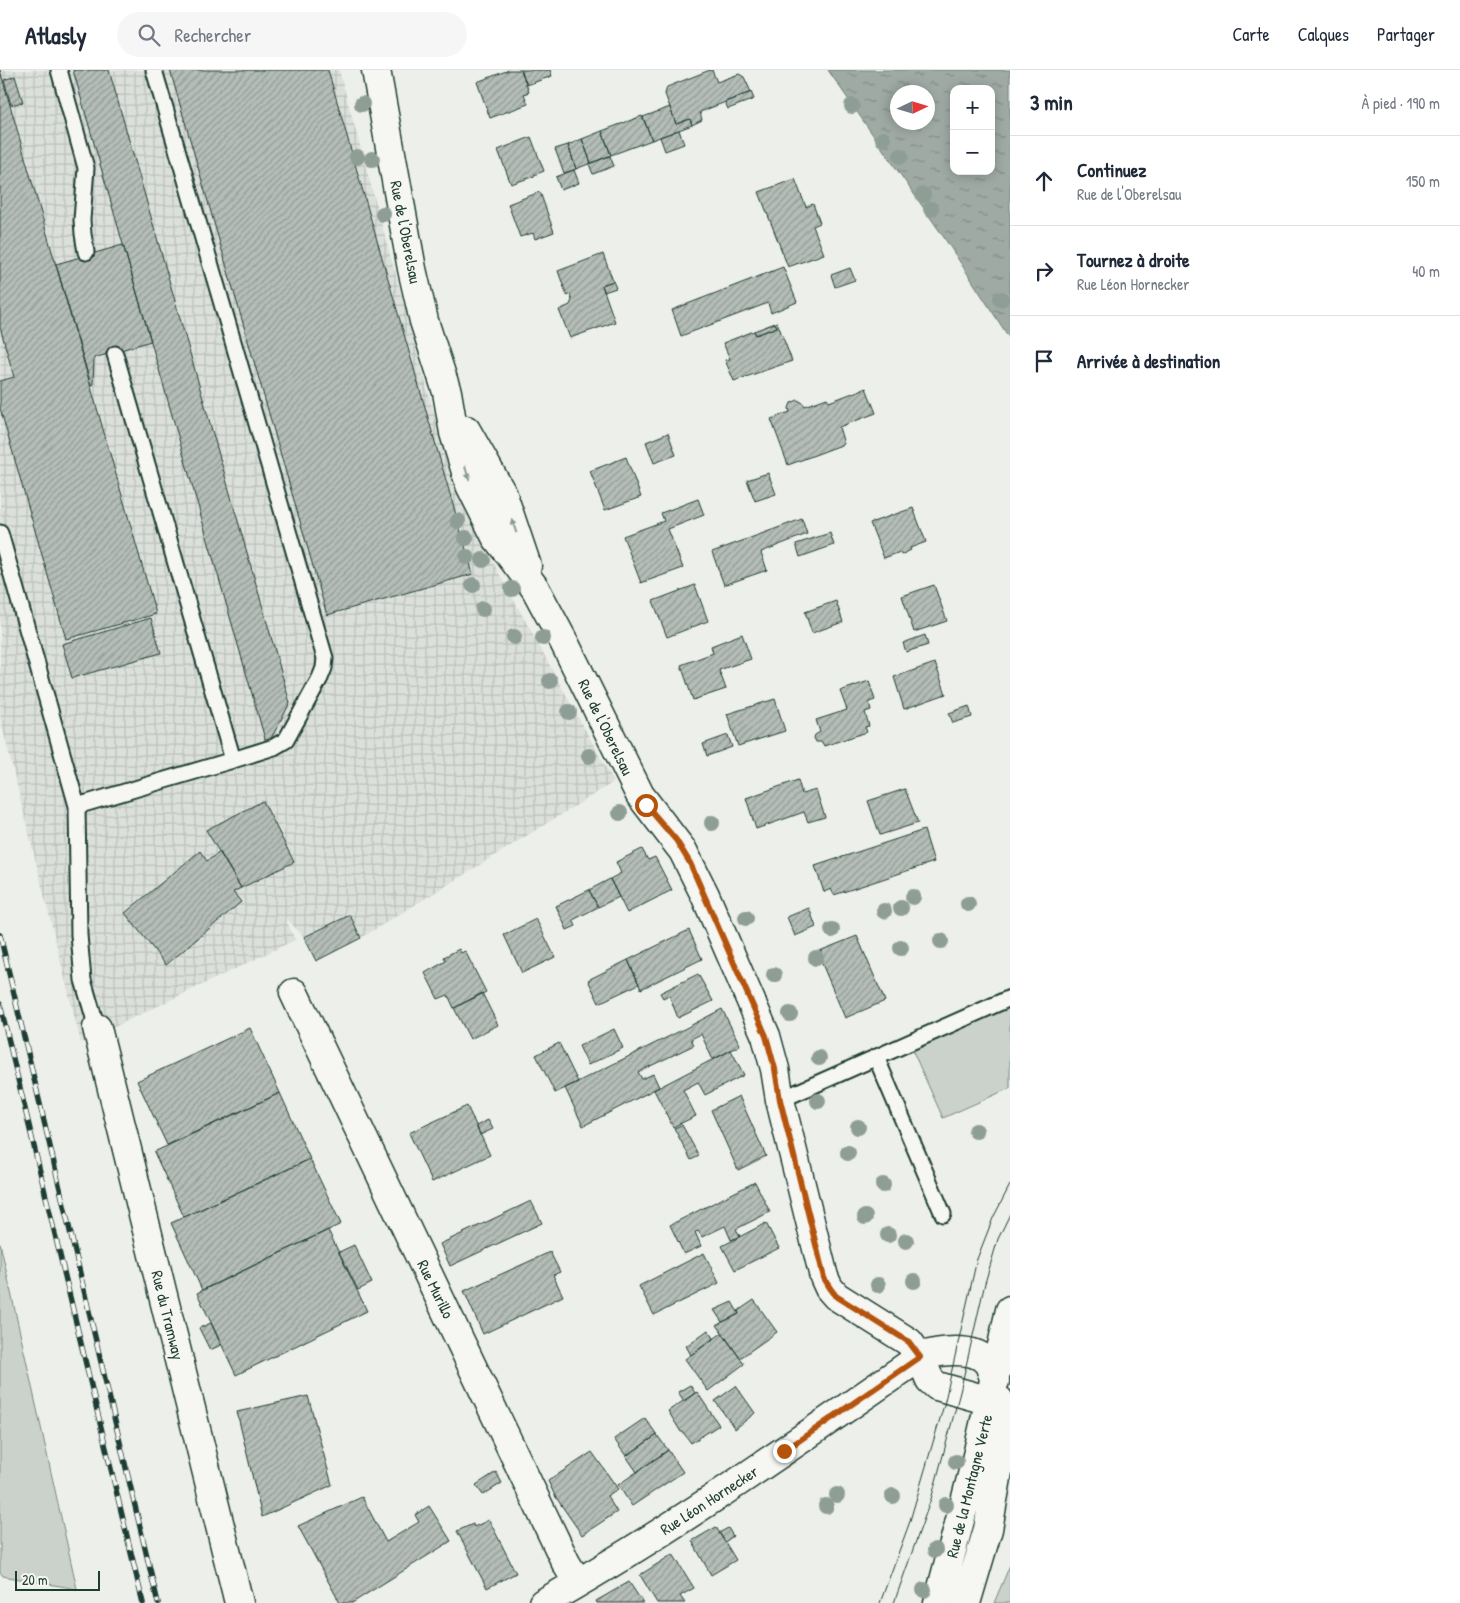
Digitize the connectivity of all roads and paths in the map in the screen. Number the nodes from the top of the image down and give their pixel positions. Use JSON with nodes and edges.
{"nodes":[{"id":1,"x":59,"y":70,"type":"edge"},
{"id":2,"x":154,"y":70,"type":"edge"},
{"id":3,"x":376,"y":70,"type":"edge"},
{"id":4,"x":86,"y":252,"type":"dead end"},
{"id":5,"x":115,"y":354,"type":"dead end"},
{"id":6,"x":0,"y":533,"type":"edge"},
{"id":7,"x":233,"y":760,"type":"junction"},
{"id":8,"x":77,"y":806,"type":"junction"},
{"id":9,"x":294,"y":993,"type":"dead end"},
{"id":10,"x":1010,"y":998,"type":"edge"},
{"id":11,"x":98,"y":1028,"type":"joint"},
{"id":12,"x":876,"y":1058,"type":"junction"},
{"id":13,"x":780,"y":1100,"type":"junction"},
{"id":14,"x":944,"y":1214,"type":"dead end"},
{"id":15,"x":1010,"y":1310,"type":"edge"},
{"id":16,"x":923,"y":1364,"type":"junction"},
{"id":17,"x":1001,"y":1395,"type":"edge"},
{"id":18,"x":1010,"y":1474,"type":"edge"},
{"id":19,"x":578,"y":1583,"type":"junction"},
{"id":20,"x":239,"y":1603,"type":"edge"},
{"id":21,"x":543,"y":1603,"type":"edge"},
{"id":22,"x":938,"y":1603,"type":"edge"},
{"id":23,"x":966,"y":1603,"type":"edge"},
{"id":24,"x":973,"y":1603,"type":"edge"}],
"edges":[{"from":1,"to":4,"type":"lane"},
{"from":2,"to":7,"type":"lane"},
{"from":3,"to":13,"type":"street","name":"Rue de l'Oberelsau"},
{"from":5,"to":7,"type":"lane"},
{"from":6,"to":8,"type":"lane"},
{"from":7,"to":8,"type":"lane"},
{"from":8,"to":11,"type":"lane"},
{"from":9,"to":19,"type":"street","name":"Rue Murillo"},
{"from":10,"to":12,"type":"lane"},
{"from":11,"to":20,"type":"street","name":"Rue du Tramway"},
{"from":12,"to":13,"type":"lane"},
{"from":12,"to":14,"type":"lane"},
{"from":13,"to":16,"type":"street","name":"Rue de l'Oberelsau"},
{"from":15,"to":17,"type":"street","name":"Rue de la Montagne Verte"},
{"from":16,"to":17,"type":"street","name":"Rue de l'Oberelsau"},
{"from":16,"to":17,"type":"street"},
{"from":16,"to":19,"type":"street","name":"Rue Léon Hornecker"},
{"from":17,"to":22,"type":"street","name":"Rue de la Montagne Verte"},
{"from":17,"to":23,"type":"street"},
{"from":18,"to":24,"type":"street"},
{"from":19,"to":21,"type":"street","name":"Rue Léon Hornecker"}]}
